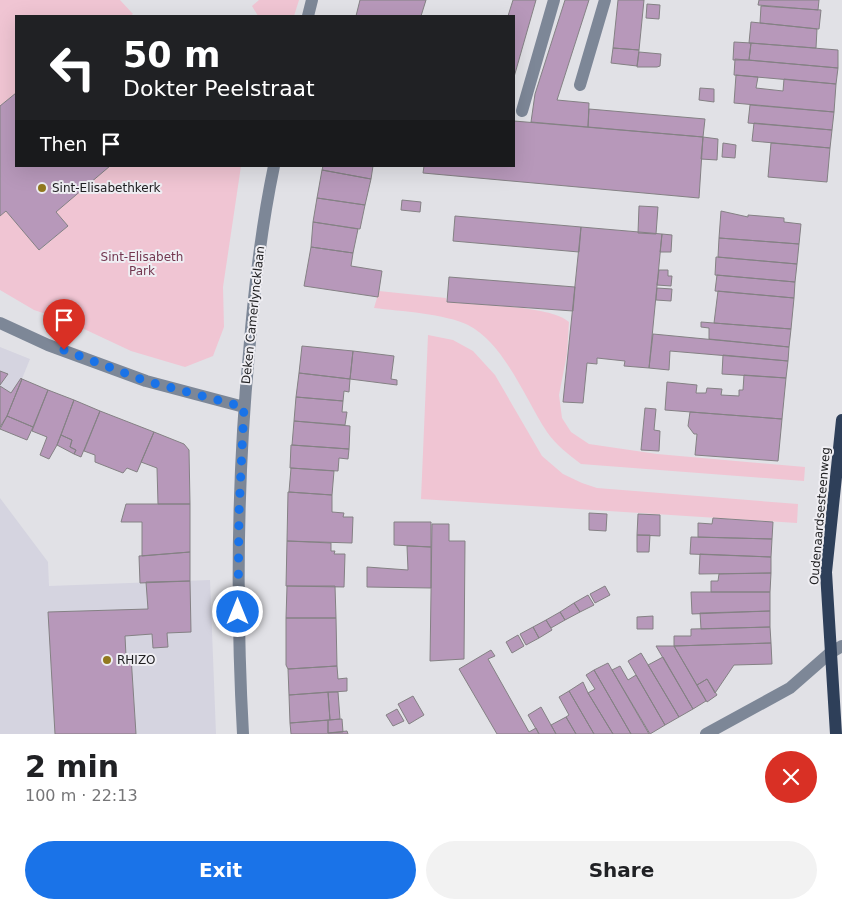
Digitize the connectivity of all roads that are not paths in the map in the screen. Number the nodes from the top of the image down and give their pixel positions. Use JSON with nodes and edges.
{"nodes":[{"id":1,"x":312,"y":0,"type":"edge"},
{"id":2,"x":554,"y":0,"type":"edge"},
{"id":3,"x":605,"y":0,"type":"edge"},
{"id":4,"x":308,"y":15,"type":"edge"},
{"id":5,"x":580,"y":85,"type":"dead end"},
{"id":6,"x":522,"y":111,"type":"dead end"},
{"id":7,"x":274,"y":167,"type":"edge"},
{"id":8,"x":0,"y":323,"type":"edge"},
{"id":9,"x":244,"y":407,"type":"junction"},
{"id":10,"x":842,"y":420,"type":"edge"},
{"id":11,"x":842,"y":646,"type":"edge"},
{"id":12,"x":830,"y":653,"type":"junction"},
{"id":13,"x":243,"y":734,"type":"edge"},
{"id":14,"x":706,"y":734,"type":"edge"},
{"id":15,"x":836,"y":734,"type":"edge"}],
"edges":[{"from":1,"to":4,"type":"street"},
{"from":2,"to":6,"type":"street"},
{"from":3,"to":5,"type":"street"},
{"from":7,"to":9,"type":"street","name":"Deken Camerlyncklaan"},
{"from":8,"to":9,"type":"street"},
{"from":9,"to":13,"type":"street","name":"Deken Camerlyncklaan"},
{"from":10,"to":12,"type":"main road","name":"Oudenaardsesteenweg"},
{"from":11,"to":12,"type":"street"},
{"from":12,"to":14,"type":"street"},
{"from":12,"to":15,"type":"main road","name":"Oudenaardsesteenweg"}]}
